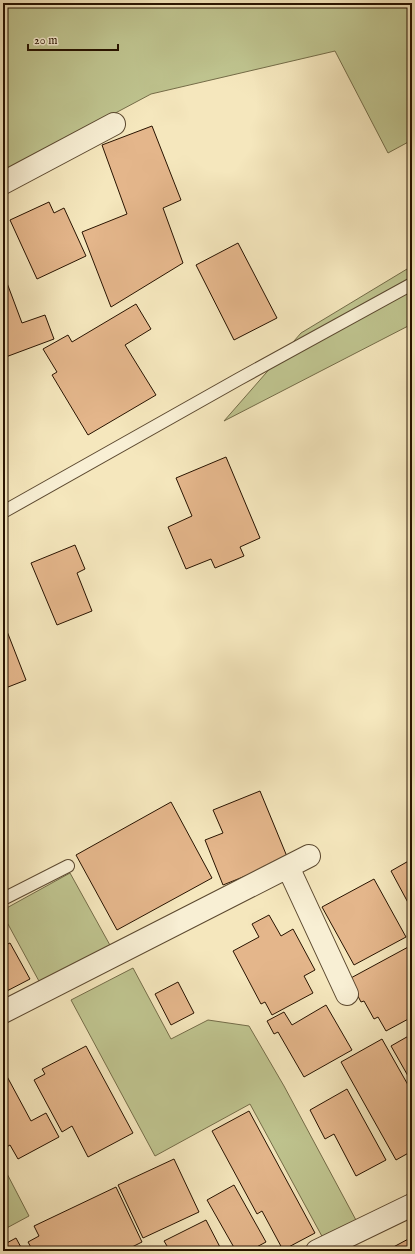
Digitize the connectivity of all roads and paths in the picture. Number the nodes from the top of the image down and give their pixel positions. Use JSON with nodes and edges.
{"nodes":[{"id":1,"x":114,"y":124,"type":"dead end"},
{"id":2,"x":3,"y":183,"type":"edge"},
{"id":3,"x":412,"y":284,"type":"edge"},
{"id":4,"x":3,"y":512,"type":"edge"},
{"id":5,"x":309,"y":856,"type":"dead end"},
{"id":6,"x":68,"y":866,"type":"dead end"},
{"id":7,"x":288,"y":867,"type":"junction"},
{"id":8,"x":3,"y":899,"type":"edge"},
{"id":9,"x":347,"y":994,"type":"dead end"},
{"id":10,"x":3,"y":1012,"type":"edge"},
{"id":11,"x":412,"y":1205,"type":"edge"},
{"id":12,"x":317,"y":1251,"type":"edge"}],
"edges":[{"from":1,"to":2,"type":"street"},
{"from":3,"to":4,"type":"lane"},
{"from":5,"to":7,"type":"street"},
{"from":6,"to":8,"type":"lane"},
{"from":7,"to":9,"type":"street"},
{"from":7,"to":10,"type":"street"},
{"from":11,"to":12,"type":"street"}]}
